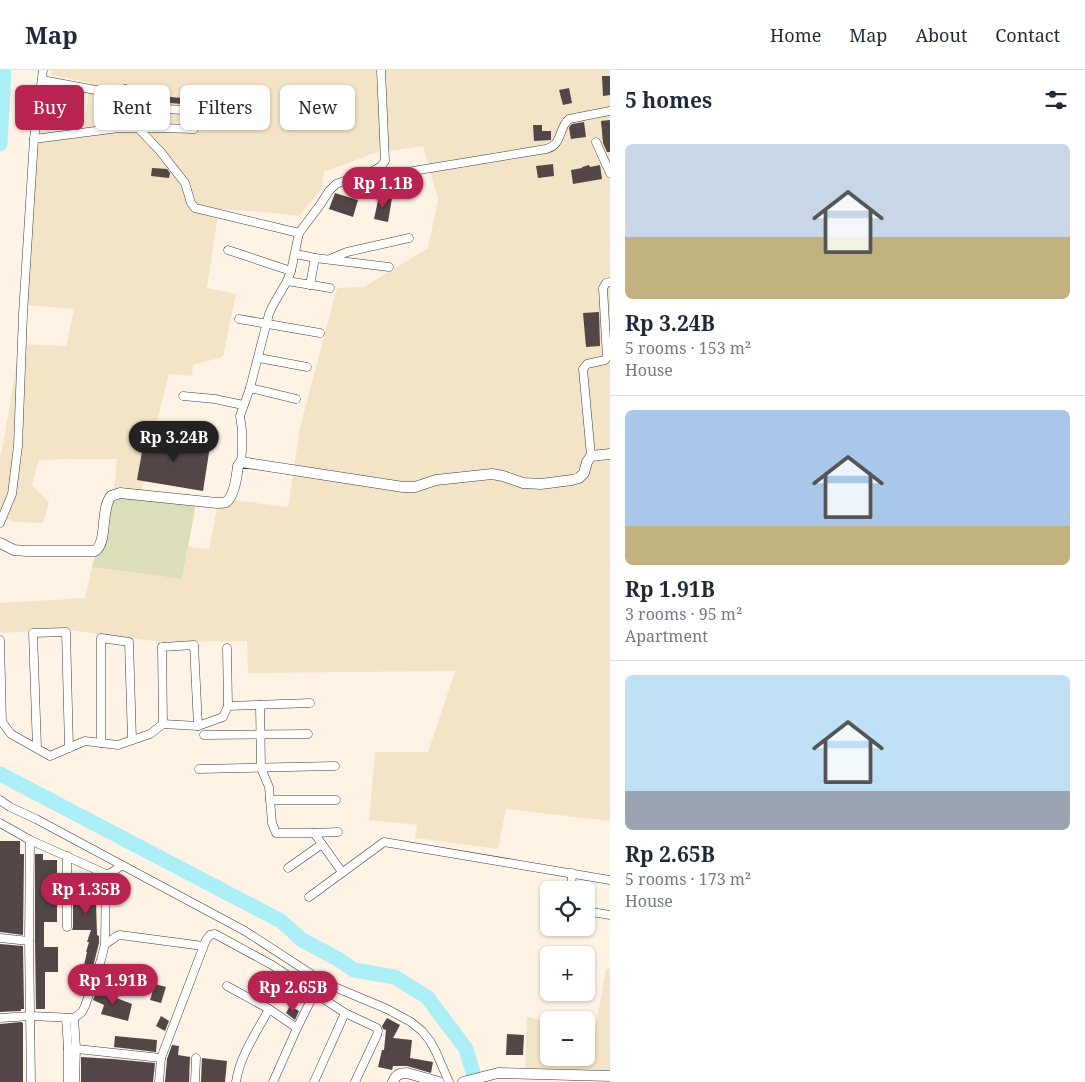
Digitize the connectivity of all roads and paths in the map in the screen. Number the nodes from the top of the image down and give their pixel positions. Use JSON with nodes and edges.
{"nodes":[{"id":1,"x":43,"y":70,"type":"edge"},
{"id":2,"x":381,"y":70,"type":"edge"},
{"id":3,"x":42,"y":80,"type":"junction"},
{"id":4,"x":180,"y":110,"type":"edge"},
{"id":5,"x":610,"y":111,"type":"edge"},
{"id":6,"x":105,"y":130,"type":"edge"},
{"id":7,"x":140,"y":130,"type":"edge"},
{"id":8,"x":34,"y":140,"type":"junction"},
{"id":9,"x":596,"y":142,"type":"dead end"},
{"id":10,"x":375,"y":170,"type":"junction"},
{"id":11,"x":610,"y":173,"type":"edge"},
{"id":12,"x":299,"y":233,"type":"junction"},
{"id":13,"x":409,"y":238,"type":"dead end"},
{"id":14,"x":228,"y":250,"type":"dead end"},
{"id":15,"x":296,"y":254,"type":"junction"},
{"id":16,"x":315,"y":258,"type":"junction"},
{"id":17,"x":328,"y":259,"type":"junction"},
{"id":18,"x":389,"y":267,"type":"dead end"},
{"id":19,"x":292,"y":271,"type":"junction"},
{"id":20,"x":287,"y":281,"type":"junction"},
{"id":21,"x":610,"y":282,"type":"edge"},
{"id":22,"x":310,"y":285,"type":"junction"},
{"id":23,"x":330,"y":288,"type":"dead end"},
{"id":24,"x":239,"y":319,"type":"dead end"},
{"id":25,"x":266,"y":324,"type":"junction"},
{"id":26,"x":320,"y":333,"type":"dead end"},
{"id":27,"x":258,"y":358,"type":"junction"},
{"id":28,"x":307,"y":367,"type":"dead end"},
{"id":29,"x":250,"y":388,"type":"junction"},
{"id":30,"x":183,"y":396,"type":"dead end"},
{"id":31,"x":296,"y":398,"type":"dead end"},
{"id":32,"x":243,"y":405,"type":"junction"},
{"id":33,"x":610,"y":454,"type":"edge"},
{"id":34,"x":591,"y":456,"type":"junction"},
{"id":35,"x":241,"y":462,"type":"junction"},
{"id":36,"x":0,"y":523,"type":"edge"},
{"id":37,"x":0,"y":543,"type":"edge"},
{"id":38,"x":0,"y":640,"type":"edge"},
{"id":39,"x":227,"y":648,"type":"dead end"},
{"id":40,"x":310,"y":703,"type":"dead end"},
{"id":41,"x":260,"y":705,"type":"junction"},
{"id":42,"x":228,"y":706,"type":"junction"},
{"id":43,"x":163,"y":724,"type":"junction"},
{"id":44,"x":198,"y":726,"type":"junction"},
{"id":45,"x":260,"y":734,"type":"junction"},
{"id":46,"x":308,"y":734,"type":"dead end"},
{"id":47,"x":204,"y":735,"type":"dead end"},
{"id":48,"x":132,"y":740,"type":"junction"},
{"id":49,"x":101,"y":743,"type":"junction"},
{"id":50,"x":37,"y":748,"type":"junction"},
{"id":51,"x":69,"y":748,"type":"junction"},
{"id":52,"x":335,"y":766,"type":"dead end"},
{"id":53,"x":260,"y":768,"type":"junction"},
{"id":54,"x":199,"y":769,"type":"dead end"},
{"id":55,"x":0,"y":800,"type":"edge"},
{"id":56,"x":270,"y":800,"type":"junction"},
{"id":57,"x":336,"y":800,"type":"dead end"},
{"id":58,"x":0,"y":823,"type":"edge"},
{"id":59,"x":338,"y":832,"type":"dead end"},
{"id":60,"x":314,"y":833,"type":"junction"},
{"id":61,"x":30,"y":840,"type":"junction"},
{"id":62,"x":322,"y":844,"type":"junction"},
{"id":63,"x":66,"y":856,"type":"junction"},
{"id":64,"x":119,"y":867,"type":"junction"},
{"id":65,"x":288,"y":868,"type":"dead end"},
{"id":66,"x":342,"y":872,"type":"junction"},
{"id":67,"x":572,"y":873,"type":"junction"},
{"id":68,"x":106,"y":874,"type":"junction"},
{"id":69,"x":610,"y":880,"type":"edge"},
{"id":70,"x":571,"y":881,"type":"edge"},
{"id":71,"x":308,"y":897,"type":"dead end"},
{"id":72,"x":595,"y":912,"type":"edge"},
{"id":73,"x":610,"y":915,"type":"edge"},
{"id":74,"x":67,"y":927,"type":"dead end"},
{"id":75,"x":0,"y":938,"type":"edge"},
{"id":76,"x":29,"y":941,"type":"junction"},
{"id":77,"x":105,"y":944,"type":"junction"},
{"id":78,"x":203,"y":946,"type":"junction"},
{"id":79,"x":227,"y":986,"type":"dead end"},
{"id":80,"x":315,"y":992,"type":"junction"},
{"id":81,"x":270,"y":1009,"type":"junction"},
{"id":82,"x":345,"y":1013,"type":"junction"},
{"id":83,"x":30,"y":1016,"type":"junction"},
{"id":84,"x":0,"y":1018,"type":"edge"},
{"id":85,"x":70,"y":1018,"type":"junction"},
{"id":86,"x":297,"y":1028,"type":"junction"},
{"id":87,"x":72,"y":1048,"type":"junction"},
{"id":88,"x":161,"y":1058,"type":"junction"},
{"id":89,"x":196,"y":1058,"type":"dead end"},
{"id":90,"x":610,"y":1076,"type":"edge"},
{"id":91,"x":31,"y":1082,"type":"edge"},
{"id":92,"x":68,"y":1082,"type":"edge"},
{"id":93,"x":75,"y":1082,"type":"edge"},
{"id":94,"x":159,"y":1082,"type":"edge"},
{"id":95,"x":195,"y":1082,"type":"edge"},
{"id":96,"x":236,"y":1082,"type":"edge"},
{"id":97,"x":273,"y":1082,"type":"edge"},
{"id":98,"x":314,"y":1082,"type":"edge"},
{"id":99,"x":355,"y":1082,"type":"edge"},
{"id":100,"x":393,"y":1082,"type":"edge"},
{"id":101,"x":439,"y":1082,"type":"edge"},
{"id":102,"x":449,"y":1082,"type":"edge"},
{"id":103,"x":463,"y":1082,"type":"edge"}],
"edges":[{"from":1,"to":3,"type":"street"},
{"from":2,"to":10,"type":"street"},
{"from":3,"to":4,"type":"street"},
{"from":3,"to":8,"type":"street"},
{"from":5,"to":10,"type":"street"},
{"from":6,"to":8,"type":"street"},
{"from":7,"to":12,"type":"street"},
{"from":8,"to":36,"type":"street"},
{"from":9,"to":11,"type":"street"},
{"from":10,"to":12,"type":"street"},
{"from":12,"to":15,"type":"street"},
{"from":13,"to":17,"type":"street"},
{"from":14,"to":19,"type":"street"},
{"from":15,"to":16,"type":"street"},
{"from":15,"to":19,"type":"street"},
{"from":16,"to":17,"type":"street"},
{"from":16,"to":22,"type":"street"},
{"from":17,"to":18,"type":"street"},
{"from":19,"to":20,"type":"street"},
{"from":20,"to":22,"type":"street"},
{"from":20,"to":25,"type":"street"},
{"from":21,"to":34,"type":"street"},
{"from":22,"to":23,"type":"street"},
{"from":24,"to":25,"type":"street"},
{"from":25,"to":26,"type":"street"},
{"from":25,"to":27,"type":"street"},
{"from":27,"to":28,"type":"street"},
{"from":27,"to":29,"type":"street"},
{"from":29,"to":31,"type":"street"},
{"from":29,"to":32,"type":"street"},
{"from":30,"to":32,"type":"street"},
{"from":32,"to":35,"type":"street"},
{"from":33,"to":34,"type":"street"},
{"from":34,"to":35,"type":"street"},
{"from":35,"to":37,"type":"street"},
{"from":38,"to":50,"type":"street"},
{"from":39,"to":42,"type":"street"},
{"from":40,"to":41,"type":"street"},
{"from":41,"to":42,"type":"street"},
{"from":41,"to":45,"type":"street"},
{"from":42,"to":44,"type":"street"},
{"from":43,"to":44,"type":"street"},
{"from":43,"to":44,"type":"street"},
{"from":43,"to":48,"type":"street"},
{"from":45,"to":46,"type":"street"},
{"from":45,"to":47,"type":"street"},
{"from":45,"to":53,"type":"street"},
{"from":48,"to":49,"type":"street"},
{"from":48,"to":49,"type":"street"},
{"from":49,"to":51,"type":"street"},
{"from":50,"to":51,"type":"street"},
{"from":50,"to":51,"type":"street"},
{"from":52,"to":53,"type":"street"},
{"from":53,"to":54,"type":"street"},
{"from":53,"to":56,"type":"street"},
{"from":55,"to":64,"type":"street"},
{"from":56,"to":57,"type":"street"},
{"from":56,"to":60,"type":"street"},
{"from":58,"to":61,"type":"street"},
{"from":59,"to":60,"type":"street"},
{"from":60,"to":62,"type":"street"},
{"from":61,"to":63,"type":"street"},
{"from":61,"to":76,"type":"street"},
{"from":62,"to":65,"type":"street"},
{"from":62,"to":66,"type":"street"},
{"from":63,"to":68,"type":"street"},
{"from":63,"to":74,"type":"street"},
{"from":64,"to":68,"type":"street"},
{"from":64,"to":102,"type":"street"},
{"from":66,"to":67,"type":"street"},
{"from":66,"to":71,"type":"street"},
{"from":67,"to":69,"type":"street"},
{"from":67,"to":70,"type":"street"},
{"from":68,"to":77,"type":"street"},
{"from":72,"to":73,"type":"street"},
{"from":75,"to":76,"type":"street"},
{"from":76,"to":83,"type":"street"},
{"from":77,"to":78,"type":"street"},
{"from":77,"to":85,"type":"street"},
{"from":78,"to":80,"type":"street"},
{"from":78,"to":88,"type":"street"},
{"from":79,"to":81,"type":"street"},
{"from":80,"to":82,"type":"street"},
{"from":80,"to":86,"type":"street"},
{"from":81,"to":86,"type":"street"},
{"from":81,"to":96,"type":"street"},
{"from":82,"to":98,"type":"street"},
{"from":82,"to":99,"type":"street"},
{"from":83,"to":84,"type":"street"},
{"from":83,"to":85,"type":"street"},
{"from":83,"to":91,"type":"street"},
{"from":85,"to":87,"type":"street"},
{"from":86,"to":97,"type":"street"},
{"from":87,"to":88,"type":"street"},
{"from":87,"to":92,"type":"street"},
{"from":87,"to":93,"type":"street"},
{"from":88,"to":94,"type":"street"},
{"from":89,"to":95,"type":"street"},
{"from":90,"to":103,"type":"street"},
{"from":100,"to":101,"type":"street"}]}
